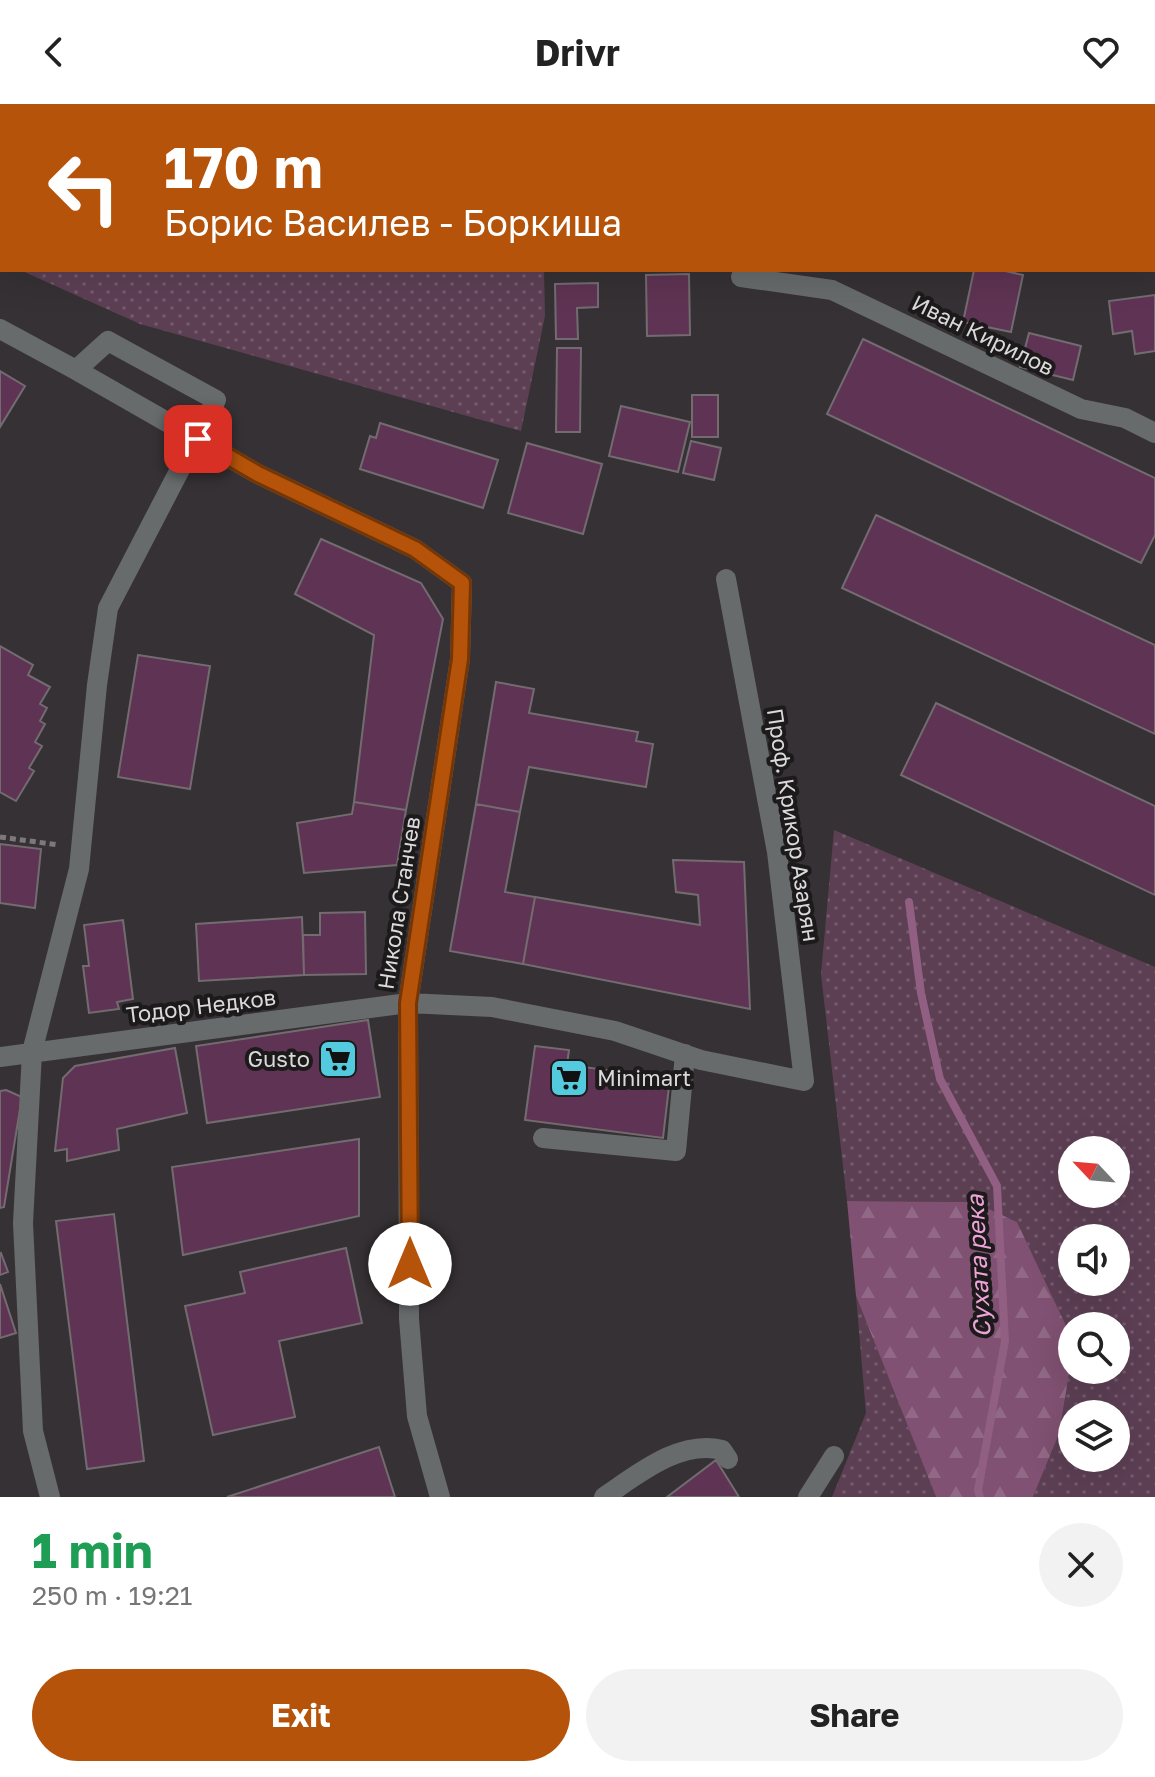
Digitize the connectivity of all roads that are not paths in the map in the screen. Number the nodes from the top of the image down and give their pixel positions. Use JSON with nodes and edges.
{"nodes":[{"id":1,"x":741,"y":277,"type":"dead end"},
{"id":2,"x":0,"y":329,"type":"edge"},
{"id":3,"x":76,"y":370,"type":"junction"},
{"id":4,"x":1155,"y":433,"type":"edge"},
{"id":5,"x":198,"y":439,"type":"junction"},
{"id":6,"x":726,"y":579,"type":"dead end"},
{"id":7,"x":408,"y":1003,"type":"junction"},
{"id":8,"x":32,"y":1052,"type":"junction"},
{"id":9,"x":685,"y":1054,"type":"junction"},
{"id":10,"x":0,"y":1057,"type":"edge"},
{"id":11,"x":804,"y":1081,"type":"joint"},
{"id":12,"x":543,"y":1138,"type":"dead end"},
{"id":13,"x":834,"y":1456,"type":"dead end"},
{"id":14,"x":728,"y":1459,"type":"dead end"},
{"id":15,"x":50,"y":1497,"type":"edge"},
{"id":16,"x":440,"y":1497,"type":"edge"},
{"id":17,"x":604,"y":1497,"type":"edge"},
{"id":18,"x":808,"y":1497,"type":"edge"}],
"edges":[{"from":1,"to":4,"type":"street","name":"Иван Кирилов"},
{"from":2,"to":3,"type":"street"},
{"from":3,"to":5,"type":"street"},
{"from":3,"to":5,"type":"street"},
{"from":5,"to":7,"type":"street","name":"Никола Станчев"},
{"from":5,"to":8,"type":"street"},
{"from":6,"to":11,"type":"street","name":"Проф. Крикор Азарян"},
{"from":7,"to":8,"type":"street","name":"Тодор Недков"},
{"from":7,"to":9,"type":"street","name":"Тодор Недков"},
{"from":7,"to":16,"type":"street","name":"Никола Станчев"},
{"from":8,"to":10,"type":"street","name":"Тодор Недков"},
{"from":8,"to":15,"type":"street"},
{"from":9,"to":11,"type":"street","name":"Тодор Недков"},
{"from":9,"to":12,"type":"street"},
{"from":13,"to":18,"type":"street"},
{"from":14,"to":17,"type":"street"}]}
